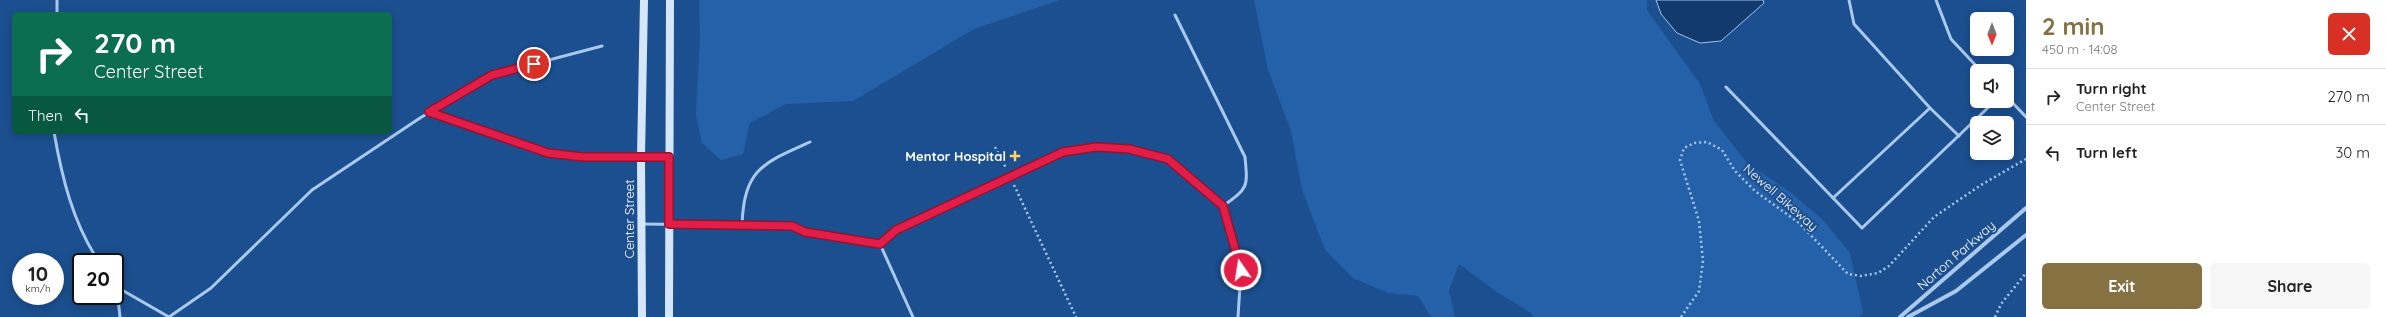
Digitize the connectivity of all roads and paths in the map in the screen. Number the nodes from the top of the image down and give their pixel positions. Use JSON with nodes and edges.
{"nodes":[{"id":1,"x":57,"y":0,"type":"edge"},
{"id":2,"x":644,"y":0,"type":"edge"},
{"id":3,"x":670,"y":0,"type":"edge"},
{"id":4,"x":1849,"y":0,"type":"edge"},
{"id":5,"x":1936,"y":0,"type":"edge"},
{"id":6,"x":57,"y":12,"type":"edge"},
{"id":7,"x":1175,"y":15,"type":"dead end"},
{"id":8,"x":602,"y":46,"type":"dead end"},
{"id":9,"x":1975,"y":64,"type":"edge"},
{"id":10,"x":1726,"y":87,"type":"dead end"},
{"id":11,"x":2014,"y":104,"type":"edge"},
{"id":12,"x":1930,"y":108,"type":"junction"},
{"id":13,"x":1988,"y":108,"type":"edge"},
{"id":14,"x":429,"y":112,"type":"junction"},
{"id":15,"x":2026,"y":117,"type":"edge"},
{"id":16,"x":54,"y":134,"type":"edge"},
{"id":17,"x":1959,"y":136,"type":"junction"},
{"id":18,"x":810,"y":142,"type":"dead end"},
{"id":19,"x":995,"y":147,"type":"dead end"},
{"id":20,"x":641,"y":157,"type":"junction"},
{"id":21,"x":669,"y":157,"type":"junction"},
{"id":22,"x":2026,"y":159,"type":"edge"},
{"id":23,"x":1010,"y":177,"type":"junction"},
{"id":24,"x":1833,"y":198,"type":"junction"},
{"id":25,"x":1223,"y":206,"type":"junction"},
{"id":26,"x":2026,"y":208,"type":"edge"},
{"id":27,"x":641,"y":224,"type":"junction"},
{"id":28,"x":669,"y":224,"type":"junction"},
{"id":29,"x":742,"y":225,"type":"junction"},
{"id":30,"x":2026,"y":235,"type":"edge"},
{"id":31,"x":880,"y":244,"type":"junction"},
{"id":32,"x":93,"y":253,"type":"edge"},
{"id":33,"x":2026,"y":273,"type":"edge"},
{"id":34,"x":124,"y":292,"type":"edge"},
{"id":35,"x":118,"y":305,"type":"edge"},
{"id":36,"x":120,"y":317,"type":"edge"},
{"id":37,"x":169,"y":317,"type":"edge"},
{"id":38,"x":642,"y":317,"type":"edge"},
{"id":39,"x":669,"y":317,"type":"edge"},
{"id":40,"x":913,"y":317,"type":"edge"},
{"id":41,"x":1076,"y":317,"type":"edge"},
{"id":42,"x":1238,"y":317,"type":"edge"},
{"id":43,"x":1681,"y":317,"type":"edge"},
{"id":44,"x":1900,"y":317,"type":"edge"},
{"id":45,"x":1908,"y":317,"type":"edge"},
{"id":46,"x":1995,"y":317,"type":"edge"}],
"edges":[{"from":1,"to":6,"type":"lane"},
{"from":2,"to":20,"type":"main road","name":"Center Street"},
{"from":3,"to":21,"type":"main road"},
{"from":4,"to":12,"type":"lane"},
{"from":5,"to":9,"type":"lane"},
{"from":7,"to":25,"type":"lane"},
{"from":8,"to":14,"type":"lane"},
{"from":10,"to":24,"type":"lane"},
{"from":11,"to":15,"type":"lane"},
{"from":12,"to":17,"type":"lane"},
{"from":12,"to":24,"type":"lane"},
{"from":13,"to":17,"type":"lane"},
{"from":14,"to":20,"type":"lane"},
{"from":14,"to":37,"type":"lane"},
{"from":16,"to":32,"type":"lane"},
{"from":17,"to":24,"type":"lane"},
{"from":18,"to":29,"type":"lane"},
{"from":19,"to":23,"type":"path"},
{"from":20,"to":21,"type":"lane"},
{"from":20,"to":27,"type":"main road","name":"Center Street"},
{"from":21,"to":28,"type":"main road"},
{"from":22,"to":43,"type":"path","name":"Newell Bikeway"},
{"from":23,"to":25,"type":"lane"},
{"from":23,"to":31,"type":"lane"},
{"from":23,"to":41,"type":"path"},
{"from":25,"to":42,"type":"lane"},
{"from":26,"to":44,"type":"street","name":"Norton Parkway"},
{"from":27,"to":28,"type":"lane"},
{"from":27,"to":38,"type":"main road","name":"Center Street"},
{"from":28,"to":29,"type":"lane"},
{"from":28,"to":39,"type":"main road"},
{"from":29,"to":31,"type":"lane"},
{"from":30,"to":45,"type":"street","name":"Norton Parkway"},
{"from":31,"to":40,"type":"lane"},
{"from":33,"to":46,"type":"path"},
{"from":34,"to":37,"type":"lane"},
{"from":35,"to":36,"type":"lane"}]}
